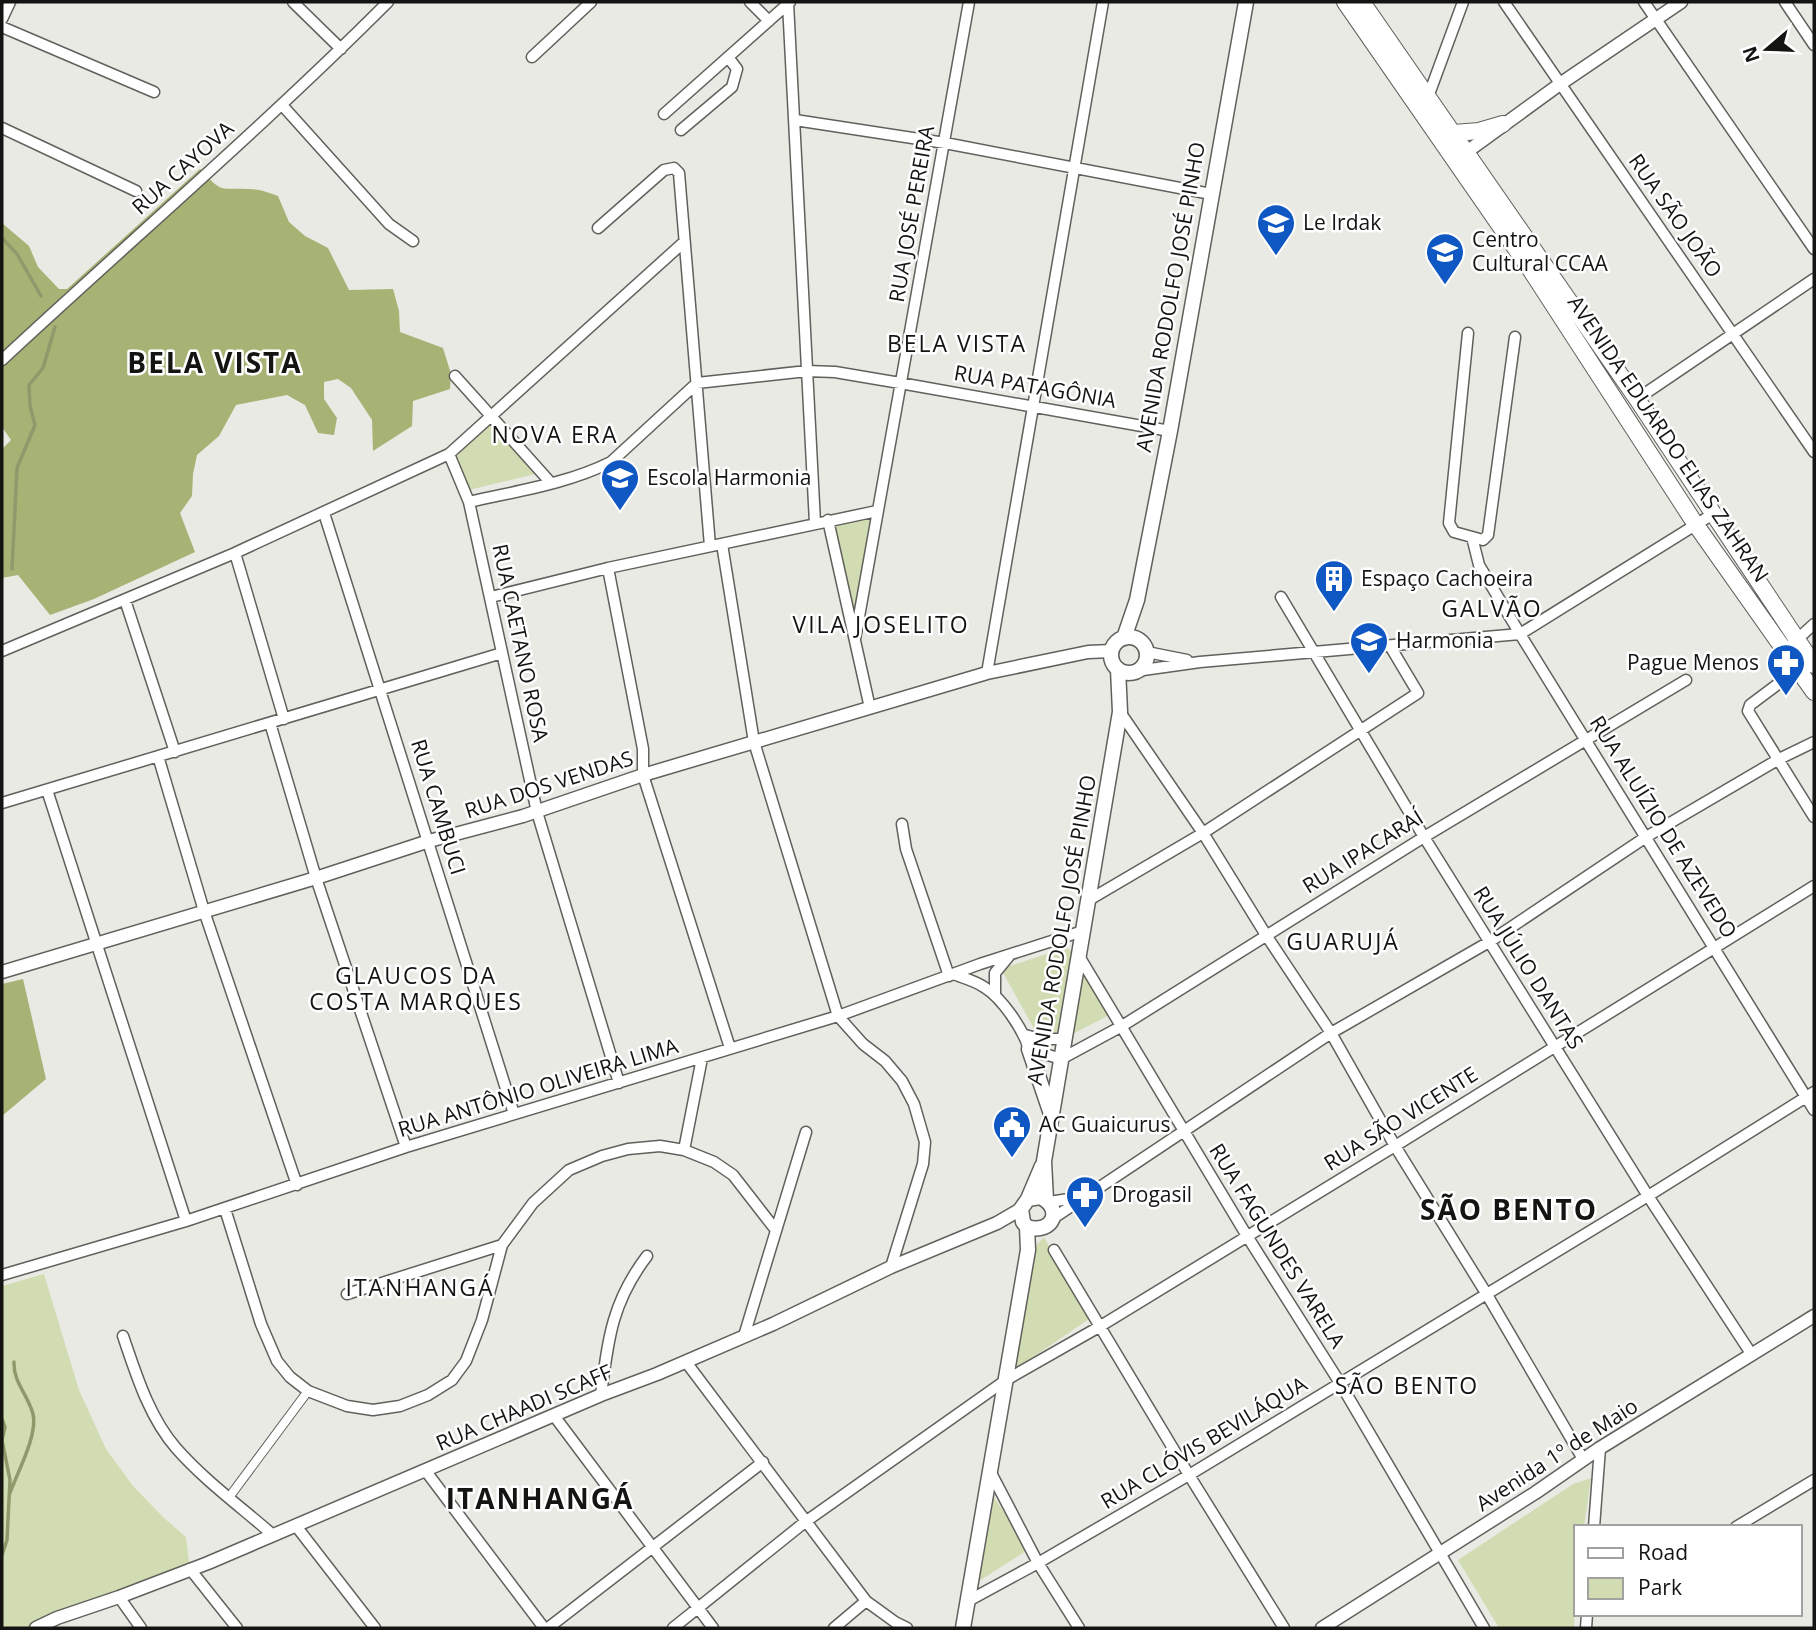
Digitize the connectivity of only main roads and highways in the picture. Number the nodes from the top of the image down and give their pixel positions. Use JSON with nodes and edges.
{"nodes":[{"id":1,"x":1246,"y":2,"type":"edge"},
{"id":2,"x":1345,"y":2,"type":"edge"},
{"id":3,"x":1362,"y":2,"type":"edge"},
{"id":4,"x":1503,"y":124,"type":"road end"},
{"id":5,"x":1454,"y":133,"type":"junction"},
{"id":6,"x":1461,"y":156,"type":"junction"},
{"id":7,"x":1138,"y":600,"type":"junction"},
{"id":8,"x":1124,"y":638,"type":"junction"},
{"id":9,"x":1145,"y":647,"type":"junction"},
{"id":10,"x":1806,"y":667,"type":"edge"},
{"id":11,"x":1118,"y":669,"type":"junction"},
{"id":12,"x":1135,"y":672,"type":"junction"},
{"id":13,"x":1814,"y":678,"type":"edge"},
{"id":14,"x":1814,"y":692,"type":"edge"},
{"id":15,"x":1121,"y":709,"type":"junction"},
{"id":16,"x":1027,"y":1042,"type":"road end"},
{"id":17,"x":1052,"y":1115,"type":"junction"},
{"id":18,"x":1044,"y":1161,"type":"junction"},
{"id":19,"x":1048,"y":1201,"type":"junction"},
{"id":20,"x":1024,"y":1204,"type":"junction"},
{"id":21,"x":1049,"y":1224,"type":"junction"},
{"id":22,"x":1027,"y":1227,"type":"junction"},
{"id":23,"x":1028,"y":1250,"type":"junction"},
{"id":24,"x":963,"y":1628,"type":"edge"}],
"edges":[{"from":1,"to":7,"type":"main road","name":"AVENIDA RODOLFO JOSÉ PINHO"},
{"from":2,"to":6,"type":"main road","name":"AVENIDA EDUARDO ELIAS ZAHRAN"},
{"from":3,"to":5,"type":"main road","name":"AVENIDA EDUARDO ELIAS ZAHRAN"},
{"from":4,"to":5,"type":"main road"},
{"from":5,"to":6,"type":"main road","name":"AVENIDA EDUARDO ELIAS ZAHRAN"},
{"from":6,"to":10,"type":"main road","name":"AVENIDA EDUARDO ELIAS ZAHRAN"},
{"from":6,"to":10,"type":"main road","name":"AVENIDA EDUARDO ELIAS ZAHRAN"},
{"from":7,"to":8,"type":"main road"},
{"from":7,"to":9,"type":"main road"},
{"from":8,"to":9,"type":"main road"},
{"from":8,"to":11,"type":"main road"},
{"from":9,"to":12,"type":"main road"},
{"from":10,"to":13,"type":"main road"},
{"from":10,"to":14,"type":"main road","name":"AVENIDA EDUARDO ELIAS ZAHRAN"},
{"from":11,"to":12,"type":"main road"},
{"from":11,"to":15,"type":"main road"},
{"from":12,"to":15,"type":"main road"},
{"from":15,"to":17,"type":"main road","name":"AVENIDA RODOLFO JOSÉ PINHO"},
{"from":16,"to":17,"type":"main road"},
{"from":17,"to":18,"type":"main road","name":"AVENIDA RODOLFO JOSÉ PINHO"},
{"from":18,"to":19,"type":"main road","name":"AVENIDA RODOLFO JOSÉ PINHO"},
{"from":18,"to":20,"type":"main road","name":"AVENIDA RODOLFO JOSÉ PINHO"},
{"from":19,"to":20,"type":"main road"},
{"from":19,"to":21,"type":"main road"},
{"from":20,"to":22,"type":"main road"},
{"from":21,"to":22,"type":"main road"},
{"from":21,"to":23,"type":"main road"},
{"from":22,"to":23,"type":"main road"},
{"from":23,"to":24,"type":"main road"}]}
